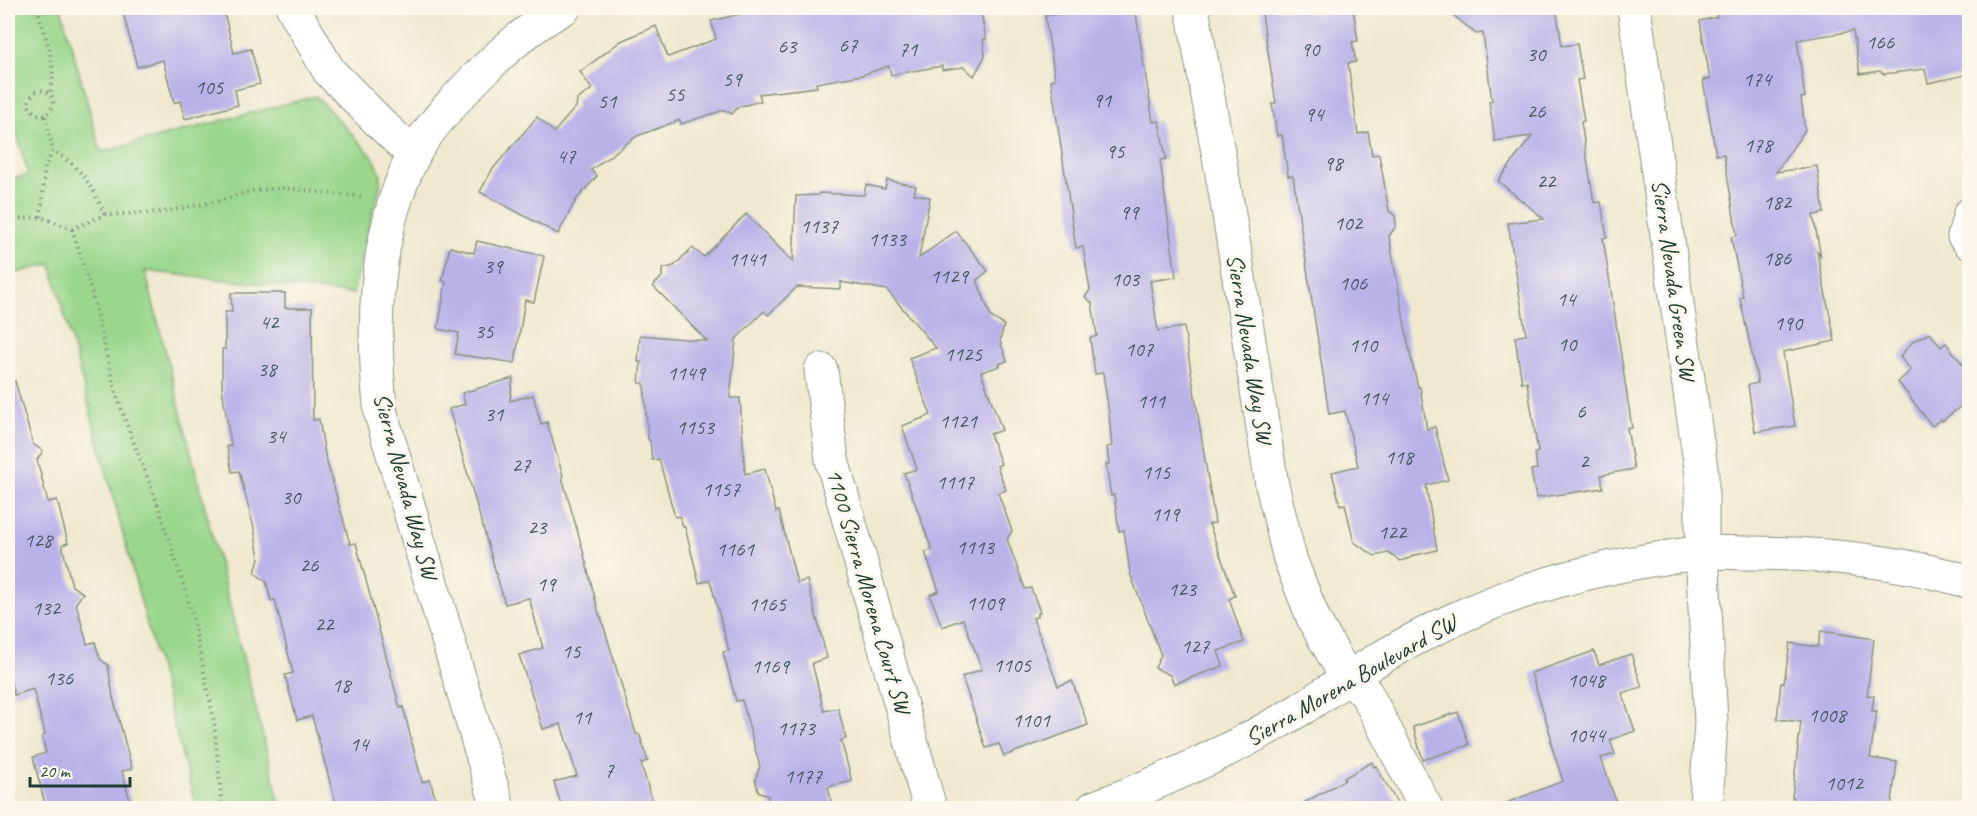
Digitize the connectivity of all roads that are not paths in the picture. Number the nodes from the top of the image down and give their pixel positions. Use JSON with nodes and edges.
{"nodes":[{"id":1,"x":293,"y":8,"type":"edge"},
{"id":2,"x":564,"y":8,"type":"edge"},
{"id":3,"x":1192,"y":8,"type":"edge"},
{"id":4,"x":1634,"y":8,"type":"edge"},
{"id":5,"x":414,"y":155,"type":"junction"},
{"id":6,"x":1970,"y":214,"type":"edge"},
{"id":7,"x":1970,"y":243,"type":"edge"},
{"id":8,"x":821,"y":370,"type":"dead end"},
{"id":9,"x":1702,"y":552,"type":"junction"},
{"id":10,"x":1970,"y":582,"type":"edge"},
{"id":11,"x":1347,"y":678,"type":"junction"},
{"id":12,"x":1706,"y":804,"type":"dead end"},
{"id":13,"x":498,"y":808,"type":"edge"},
{"id":14,"x":930,"y":808,"type":"edge"},
{"id":15,"x":1093,"y":808,"type":"edge"},
{"id":16,"x":1426,"y":808,"type":"edge"}],
"edges":[{"from":1,"to":5,"type":"street"},
{"from":2,"to":5,"type":"street","name":"Sierra Nevada Way SW"},
{"from":3,"to":11,"type":"street","name":"Sierra Nevada Way SW"},
{"from":4,"to":9,"type":"street","name":"Sierra Nevada Green SW"},
{"from":5,"to":13,"type":"street","name":"Sierra Nevada Way SW"},
{"from":6,"to":7,"type":"street"},
{"from":8,"to":14,"type":"street","name":"1100 Sierra Morena Court SW"},
{"from":9,"to":10,"type":"street","name":"Sierra Morena Boulevard SW"},
{"from":9,"to":11,"type":"street","name":"Sierra Morena Boulevard SW"},
{"from":9,"to":12,"type":"street","name":"Sierra Nevada Green SW"},
{"from":11,"to":15,"type":"street","name":"Sierra Morena Boulevard SW"},
{"from":11,"to":16,"type":"street","name":"Sierra Nevada Way SW"}]}
